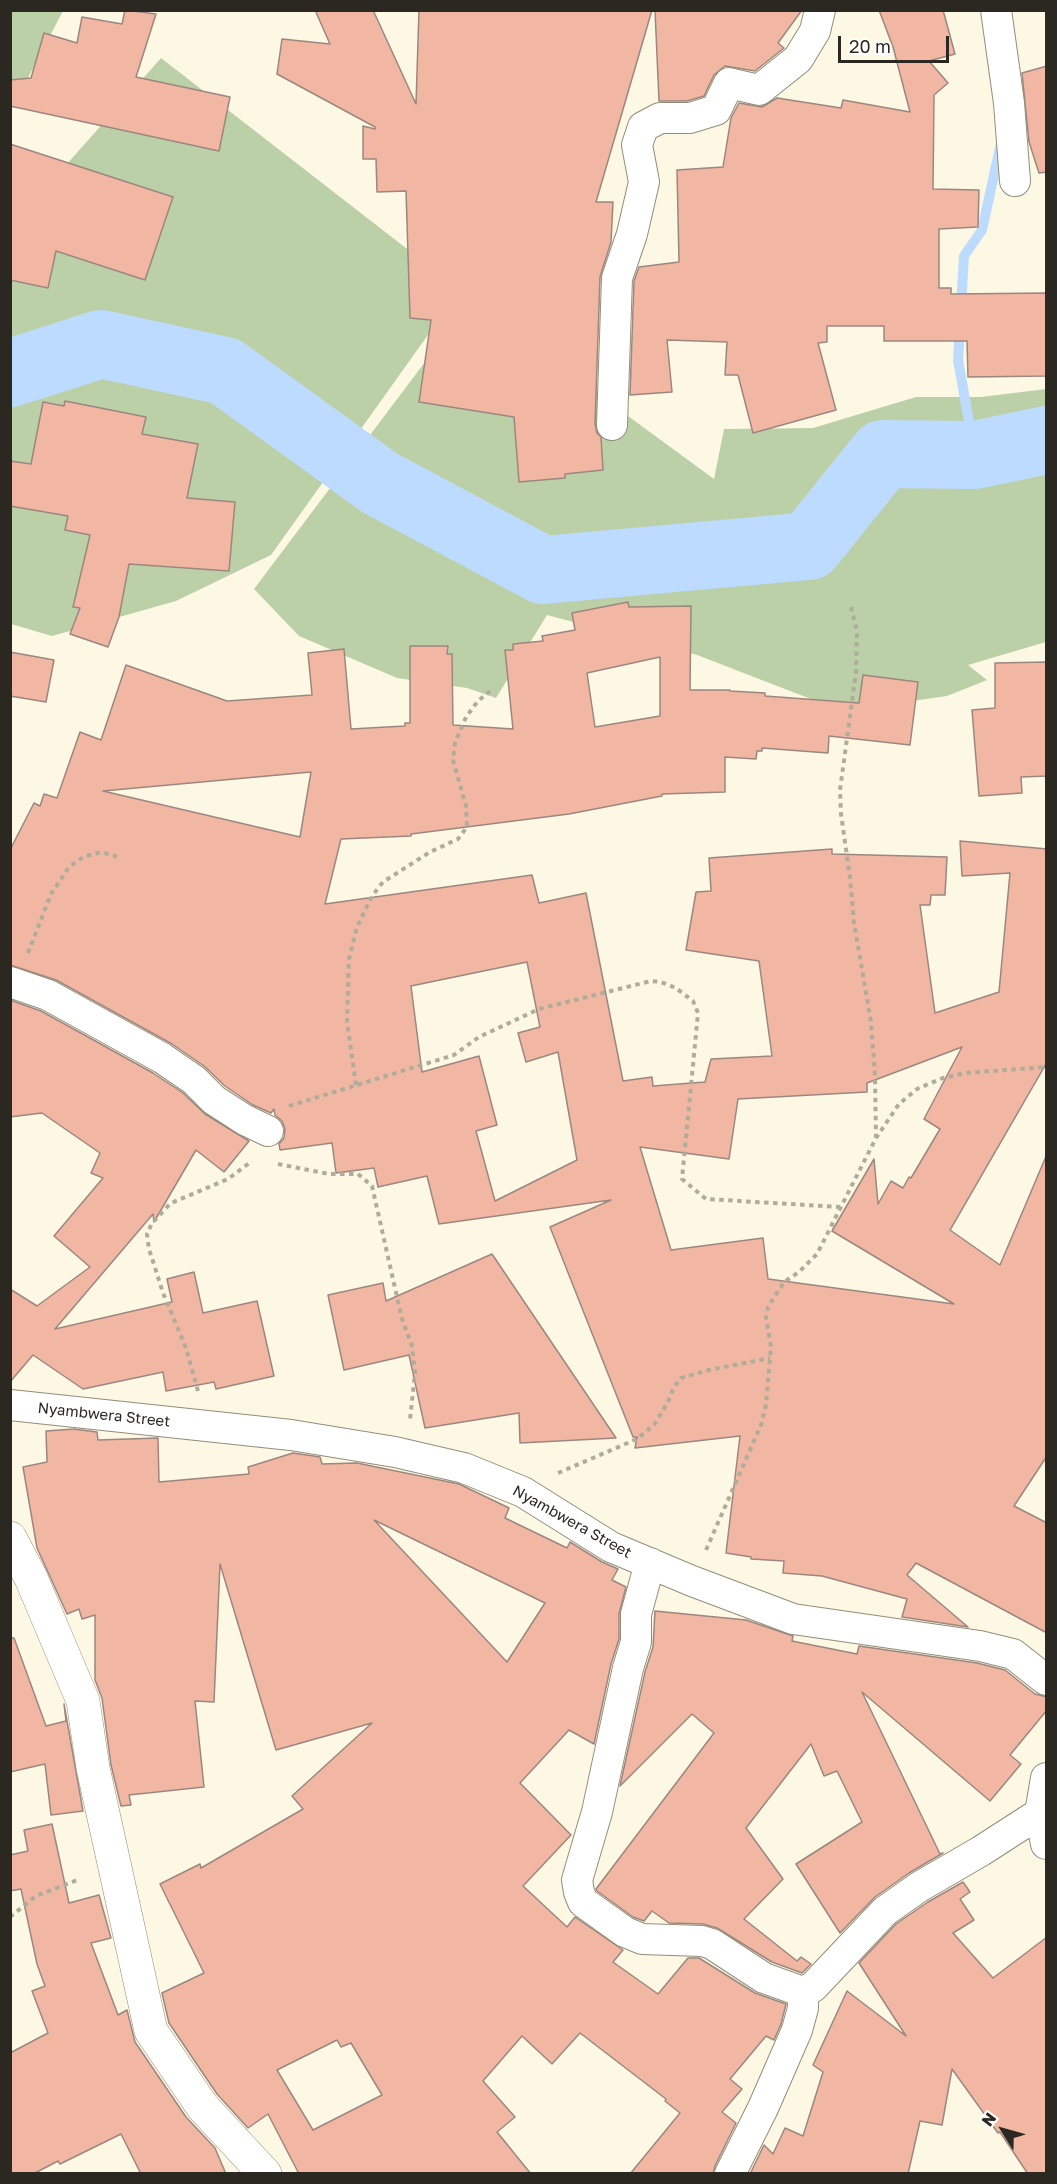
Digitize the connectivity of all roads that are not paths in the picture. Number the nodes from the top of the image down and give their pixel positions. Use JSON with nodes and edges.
{"nodes":[{"id":1,"x":820,"y":10,"type":"edge"},
{"id":2,"x":996,"y":10,"type":"edge"},
{"id":3,"x":1015,"y":181,"type":"dead end"},
{"id":4,"x":612,"y":425,"type":"dead end"},
{"id":5,"x":14,"y":984,"type":"edge"},
{"id":6,"x":262,"y":1144,"type":"road end"},
{"id":7,"x":10,"y":1405,"type":"edge"},
{"id":8,"x":10,"y":1538,"type":"edge"},
{"id":9,"x":650,"y":1563,"type":"junction"},
{"id":10,"x":1047,"y":1680,"type":"edge"},
{"id":11,"x":1047,"y":1778,"type":"edge"},
{"id":12,"x":1040,"y":1813,"type":"junction"},
{"id":13,"x":1047,"y":1844,"type":"edge"},
{"id":14,"x":803,"y":1992,"type":"junction"},
{"id":15,"x":265,"y":2174,"type":"edge"},
{"id":16,"x":730,"y":2174,"type":"edge"}],
"edges":[{"from":1,"to":4,"type":"street"},
{"from":2,"to":3,"type":"street"},
{"from":5,"to":6,"type":"street"},
{"from":7,"to":9,"type":"street","name":"Nyambwera Street"},
{"from":8,"to":15,"type":"street"},
{"from":9,"to":10,"type":"street","name":"Nyambwera Street"},
{"from":9,"to":14,"type":"street"},
{"from":11,"to":12,"type":"street"},
{"from":12,"to":13,"type":"street"},
{"from":12,"to":14,"type":"street"},
{"from":14,"to":16,"type":"street"}]}
